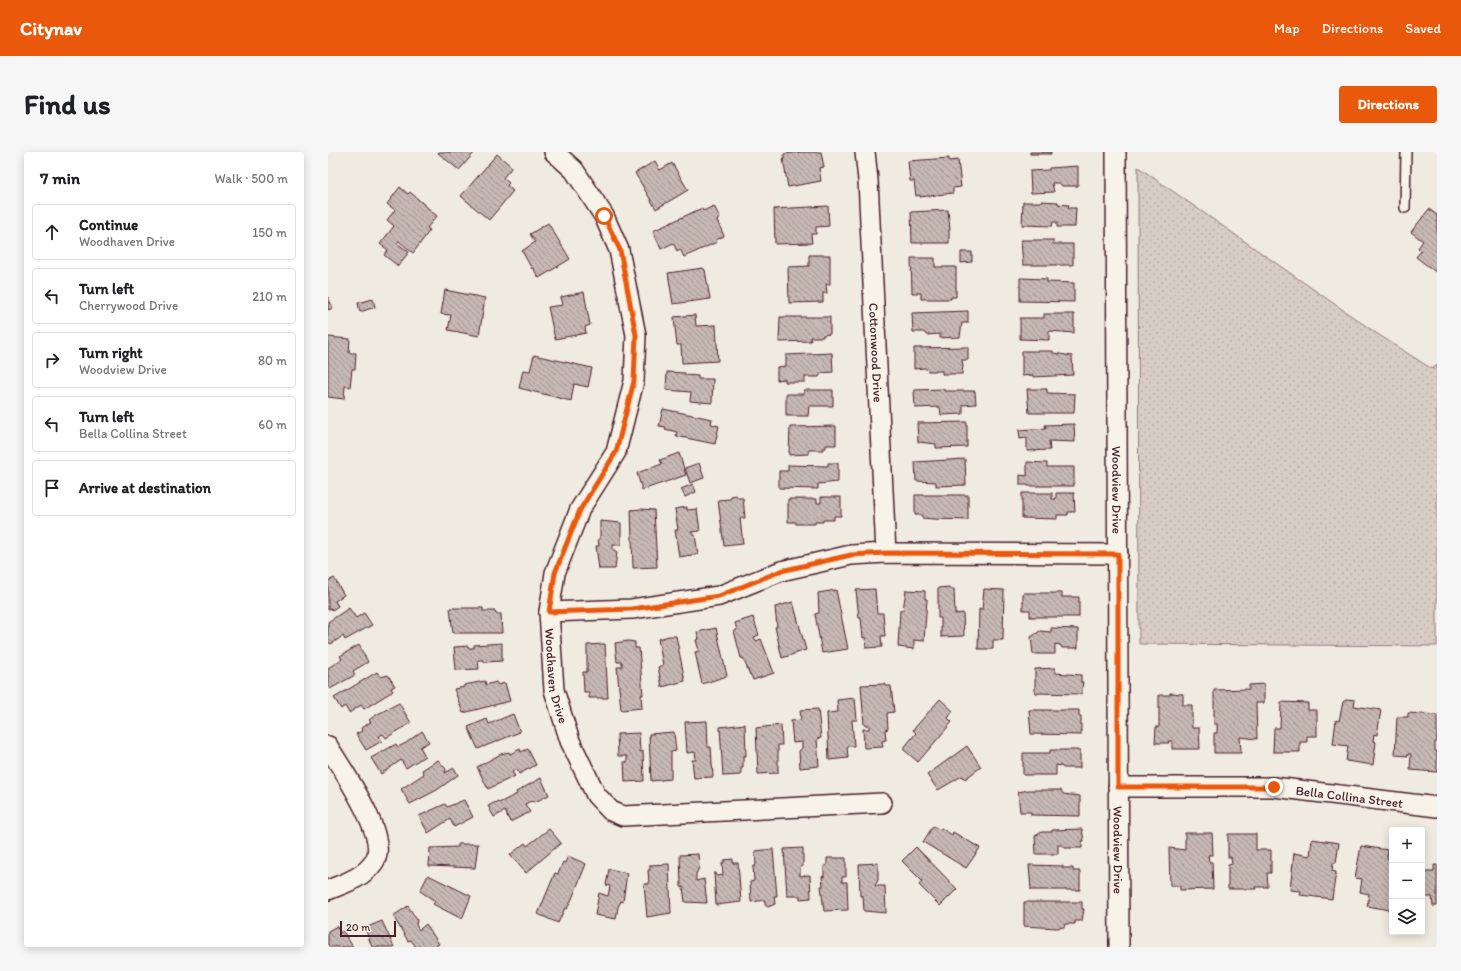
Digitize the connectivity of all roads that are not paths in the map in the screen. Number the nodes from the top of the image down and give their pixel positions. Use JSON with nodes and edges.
{"nodes":[{"id":1,"x":554,"y":152,"type":"edge"},
{"id":2,"x":865,"y":152,"type":"edge"},
{"id":3,"x":1116,"y":152,"type":"edge"},
{"id":4,"x":1406,"y":152,"type":"edge"},
{"id":5,"x":1405,"y":208,"type":"dead end"},
{"id":6,"x":886,"y":553,"type":"junction"},
{"id":7,"x":1118,"y":554,"type":"junction"},
{"id":8,"x":549,"y":612,"type":"junction"},
{"id":9,"x":328,"y":746,"type":"edge"},
{"id":10,"x":1118,"y":787,"type":"junction"},
{"id":11,"x":882,"y":803,"type":"dead end"},
{"id":12,"x":1437,"y":807,"type":"edge"},
{"id":13,"x":328,"y":890,"type":"edge"},
{"id":14,"x":1119,"y":947,"type":"edge"}],
"edges":[{"from":1,"to":8,"type":"street","name":"Woodhaven Drive"},
{"from":2,"to":6,"type":"street","name":"Cottonwood Drive"},
{"from":3,"to":7,"type":"street","name":"Woodview Drive"},
{"from":4,"to":5,"type":"lane"},
{"from":6,"to":7,"type":"street"},
{"from":6,"to":8,"type":"street"},
{"from":7,"to":10,"type":"street","name":"Woodview Drive"},
{"from":8,"to":11,"type":"street","name":"Woodhaven Drive"},
{"from":9,"to":13,"type":"street"},
{"from":10,"to":12,"type":"street","name":"Bella Collina Street"},
{"from":10,"to":14,"type":"street","name":"Woodview Drive"}]}
